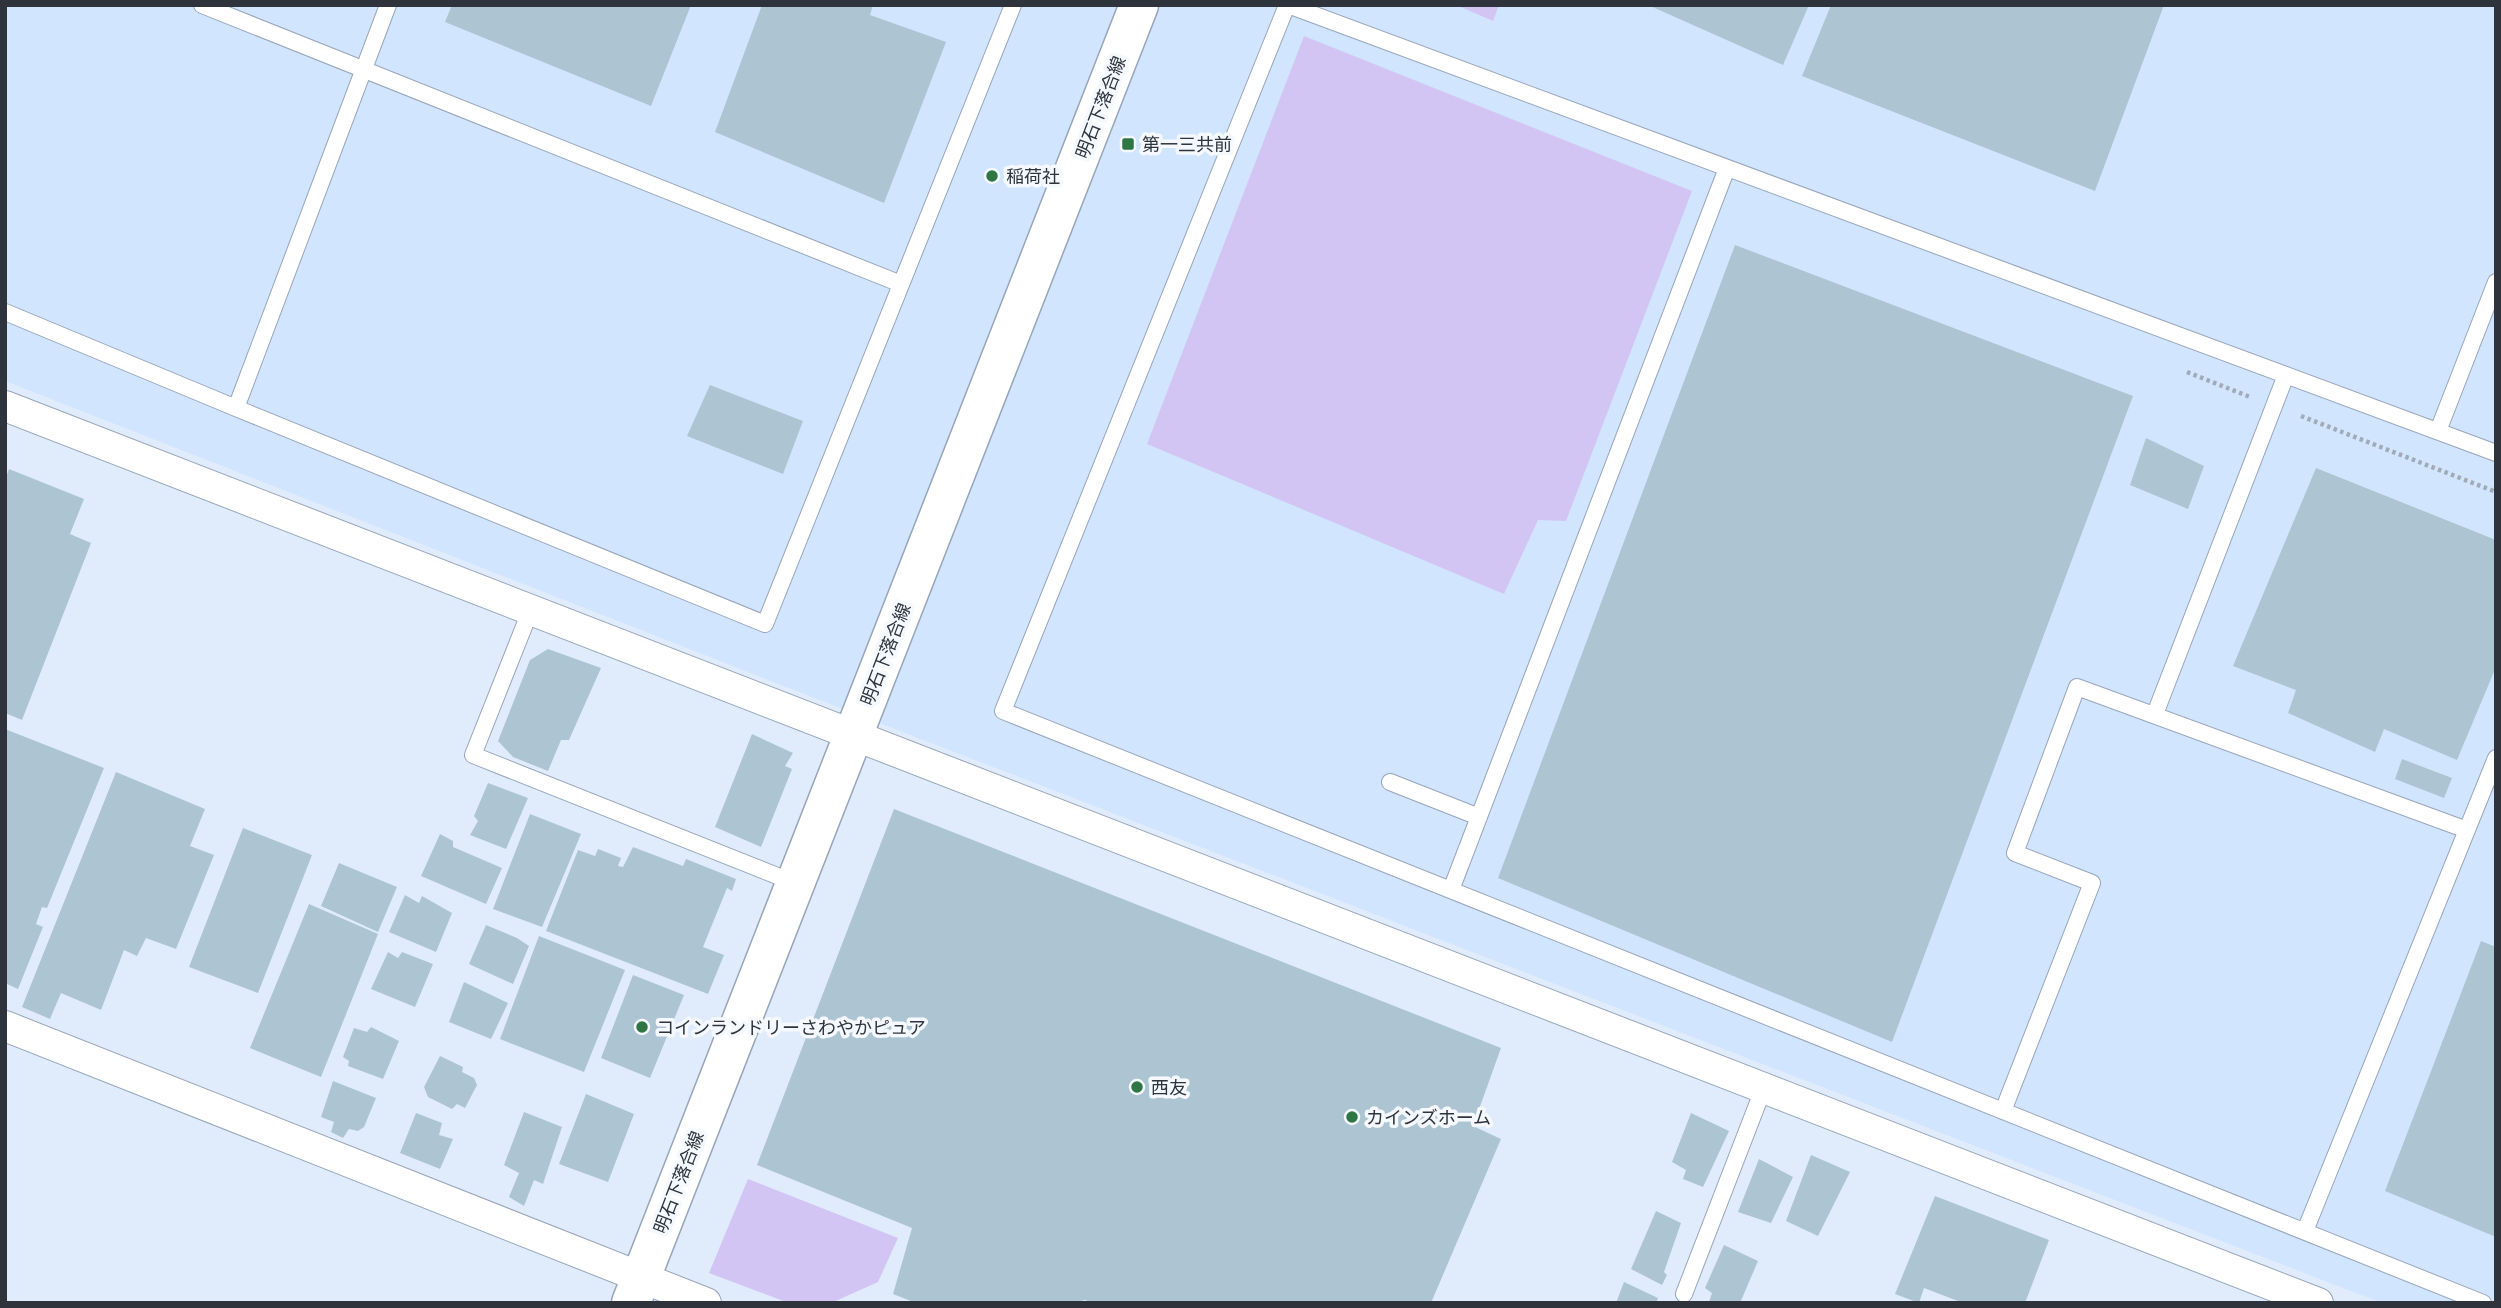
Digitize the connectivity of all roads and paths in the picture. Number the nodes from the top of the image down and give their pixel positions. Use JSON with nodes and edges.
{"nodes":[{"id":1,"x":202,"y":5,"type":"edge"},
{"id":2,"x":388,"y":5,"type":"edge"},
{"id":3,"x":1013,"y":5,"type":"edge"},
{"id":4,"x":1139,"y":5,"type":"edge"},
{"id":5,"x":1287,"y":5,"type":"edge"},
{"id":6,"x":363,"y":69,"type":"junction"},
{"id":7,"x":1727,"y":168,"type":"junction"},
{"id":8,"x":2496,"y":282,"type":"edge"},
{"id":9,"x":901,"y":284,"type":"junction"},
{"id":10,"x":5,"y":312,"type":"edge"},
{"id":11,"x":2286,"y":375,"type":"junction"},
{"id":12,"x":5,"y":406,"type":"edge"},
{"id":13,"x":236,"y":408,"type":"junction"},
{"id":14,"x":2438,"y":431,"type":"junction"},
{"id":15,"x":2496,"y":453,"type":"edge"},
{"id":16,"x":531,"y":610,"type":"junction"},
{"id":17,"x":2155,"y":714,"type":"junction"},
{"id":18,"x":854,"y":735,"type":"junction"},
{"id":19,"x":2496,"y":758,"type":"edge"},
{"id":20,"x":1390,"y":782,"type":"dead end"},
{"id":21,"x":1479,"y":817,"type":"junction"},
{"id":22,"x":2467,"y":830,"type":"junction"},
{"id":23,"x":795,"y":883,"type":"junction"},
{"id":24,"x":1451,"y":890,"type":"junction"},
{"id":25,"x":5,"y":1026,"type":"edge"},
{"id":26,"x":1764,"y":1087,"type":"junction"},
{"id":27,"x":2003,"y":1111,"type":"junction"},
{"id":28,"x":2305,"y":1231,"type":"junction"},
{"id":29,"x":636,"y":1290,"type":"edge"},
{"id":30,"x":1684,"y":1294,"type":"dead end"},
{"id":31,"x":706,"y":1303,"type":"edge"},
{"id":32,"x":2318,"y":1303,"type":"edge"},
{"id":33,"x":2483,"y":1303,"type":"edge"}],
"edges":[{"from":1,"to":6,"type":"lane"},
{"from":2,"to":6,"type":"lane"},
{"from":3,"to":9,"type":"lane"},
{"from":4,"to":18,"type":"main road","name":"明石下落合線"},
{"from":5,"to":7,"type":"lane"},
{"from":5,"to":24,"type":"lane"},
{"from":6,"to":9,"type":"lane"},
{"from":6,"to":13,"type":"lane"},
{"from":7,"to":11,"type":"lane"},
{"from":7,"to":21,"type":"lane"},
{"from":8,"to":14,"type":"lane"},
{"from":9,"to":13,"type":"lane"},
{"from":10,"to":13,"type":"lane"},
{"from":11,"to":14,"type":"lane"},
{"from":11,"to":17,"type":"lane"},
{"from":12,"to":16,"type":"street"},
{"from":14,"to":15,"type":"lane"},
{"from":16,"to":18,"type":"street"},
{"from":16,"to":23,"type":"lane"},
{"from":17,"to":22,"type":"lane"},
{"from":17,"to":27,"type":"lane"},
{"from":18,"to":23,"type":"main road","name":"明石下落合線"},
{"from":18,"to":26,"type":"street"},
{"from":19,"to":22,"type":"lane"},
{"from":20,"to":21,"type":"lane"},
{"from":21,"to":24,"type":"lane"},
{"from":22,"to":28,"type":"lane"},
{"from":23,"to":29,"type":"main road","name":"明石下落合線"},
{"from":24,"to":27,"type":"lane"},
{"from":25,"to":29,"type":"street"},
{"from":26,"to":30,"type":"lane"},
{"from":26,"to":32,"type":"street"},
{"from":27,"to":28,"type":"lane"},
{"from":28,"to":33,"type":"lane"},
{"from":29,"to":31,"type":"street"}]}
